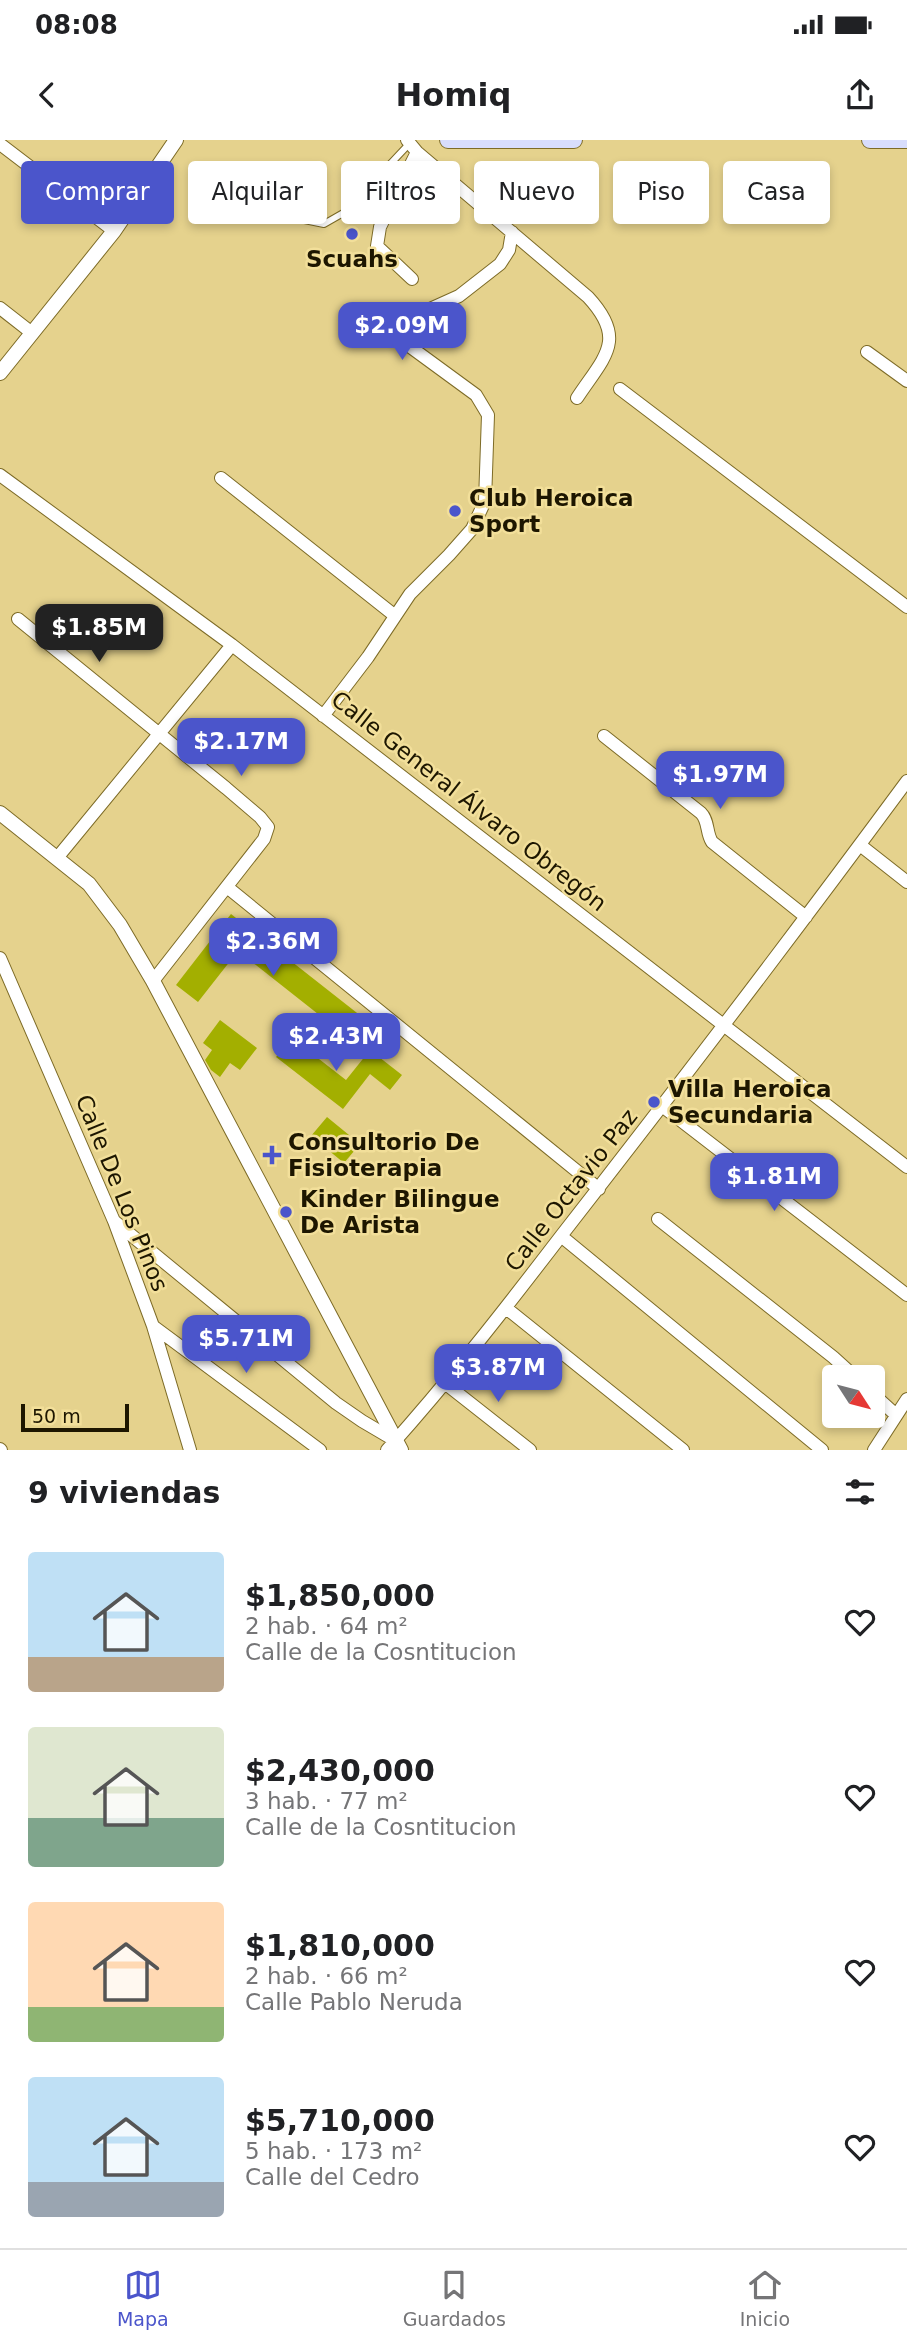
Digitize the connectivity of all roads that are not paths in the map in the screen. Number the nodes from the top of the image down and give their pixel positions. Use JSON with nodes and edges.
{"nodes":[{"id":1,"x":176,"y":140,"type":"edge"},
{"id":2,"x":448,"y":140,"type":"edge"},
{"id":3,"x":574,"y":140,"type":"edge"},
{"id":4,"x":870,"y":140,"type":"edge"},
{"id":5,"x":907,"y":140,"type":"edge"},
{"id":6,"x":0,"y":144,"type":"edge"},
{"id":7,"x":411,"y":145,"type":"edge"},
{"id":8,"x":327,"y":222,"type":"edge"},
{"id":9,"x":114,"y":231,"type":"junction"},
{"id":10,"x":512,"y":232,"type":"junction"},
{"id":11,"x":412,"y":279,"type":"dead end"},
{"id":12,"x":0,"y":308,"type":"edge"},
{"id":13,"x":32,"y":333,"type":"junction"},
{"id":14,"x":867,"y":352,"type":"dead end"},
{"id":15,"x":0,"y":373,"type":"edge"},
{"id":16,"x":907,"y":381,"type":"edge"},
{"id":17,"x":620,"y":389,"type":"dead end"},
{"id":18,"x":577,"y":398,"type":"dead end"},
{"id":19,"x":0,"y":475,"type":"edge"},
{"id":20,"x":221,"y":478,"type":"dead end"},
{"id":21,"x":907,"y":607,"type":"edge"},
{"id":22,"x":394,"y":615,"type":"junction"},
{"id":23,"x":18,"y":619,"type":"dead end"},
{"id":24,"x":232,"y":645,"type":"junction"},
{"id":25,"x":323,"y":716,"type":"junction"},
{"id":26,"x":160,"y":735,"type":"junction"},
{"id":27,"x":604,"y":736,"type":"dead end"},
{"id":28,"x":907,"y":781,"type":"edge"},
{"id":29,"x":0,"y":813,"type":"edge"},
{"id":30,"x":860,"y":845,"type":"junction"},
{"id":31,"x":57,"y":858,"type":"junction"},
{"id":32,"x":907,"y":882,"type":"edge"},
{"id":33,"x":227,"y":887,"type":"junction"},
{"id":34,"x":806,"y":917,"type":"junction"},
{"id":35,"x":0,"y":958,"type":"edge"},
{"id":36,"x":153,"y":981,"type":"junction"},
{"id":37,"x":723,"y":1026,"type":"junction"},
{"id":38,"x":662,"y":1106,"type":"junction"},
{"id":39,"x":907,"y":1167,"type":"edge"},
{"id":40,"x":599,"y":1189,"type":"junction"},
{"id":41,"x":658,"y":1219,"type":"dead end"},
{"id":42,"x":114,"y":1221,"type":"junction"},
{"id":43,"x":561,"y":1236,"type":"junction"},
{"id":44,"x":907,"y":1295,"type":"edge"},
{"id":45,"x":506,"y":1308,"type":"junction"},
{"id":46,"x":153,"y":1326,"type":"junction"},
{"id":47,"x":842,"y":1365,"type":"edge"},
{"id":48,"x":446,"y":1384,"type":"junction"},
{"id":49,"x":907,"y":1399,"type":"edge"},
{"id":50,"x":886,"y":1406,"type":"edge"},
{"id":51,"x":896,"y":1415,"type":"junction"},
{"id":52,"x":395,"y":1447,"type":"edge"},
{"id":53,"x":190,"y":1450,"type":"edge"},
{"id":54,"x":320,"y":1450,"type":"edge"},
{"id":55,"x":530,"y":1450,"type":"edge"},
{"id":56,"x":683,"y":1450,"type":"edge"},
{"id":57,"x":822,"y":1450,"type":"edge"},
{"id":58,"x":874,"y":1450,"type":"edge"}],
"edges":[{"from":1,"to":9,"type":"street"},
{"from":2,"to":3,"type":"main road"},
{"from":4,"to":5,"type":"main road"},
{"from":6,"to":9,"type":"street"},
{"from":7,"to":8,"type":"lane"},
{"from":7,"to":10,"type":"street"},
{"from":7,"to":11,"type":"street"},
{"from":9,"to":13,"type":"street"},
{"from":10,"to":18,"type":"street"},
{"from":10,"to":22,"type":"street"},
{"from":12,"to":13,"type":"street"},
{"from":13,"to":15,"type":"street"},
{"from":14,"to":16,"type":"street"},
{"from":17,"to":21,"type":"street"},
{"from":19,"to":24,"type":"street","name":"Calle General Álvaro Obregón"},
{"from":20,"to":22,"type":"street"},
{"from":22,"to":25,"type":"street"},
{"from":23,"to":26,"type":"street"},
{"from":24,"to":25,"type":"street","name":"Calle General Álvaro Obregón"},
{"from":24,"to":26,"type":"street"},
{"from":25,"to":37,"type":"street","name":"Calle General Álvaro Obregón"},
{"from":26,"to":31,"type":"street"},
{"from":26,"to":33,"type":"street"},
{"from":27,"to":34,"type":"street"},
{"from":28,"to":30,"type":"street","name":"Calle Octavio Paz"},
{"from":29,"to":31,"type":"street"},
{"from":30,"to":32,"type":"street"},
{"from":30,"to":34,"type":"street","name":"Calle Octavio Paz"},
{"from":31,"to":36,"type":"street"},
{"from":33,"to":36,"type":"street"},
{"from":33,"to":40,"type":"street"},
{"from":34,"to":37,"type":"street","name":"Calle Octavio Paz"},
{"from":35,"to":42,"type":"street","name":"Calle De Los Pinos"},
{"from":36,"to":52,"type":"street"},
{"from":37,"to":38,"type":"street","name":"Calle Octavio Paz"},
{"from":37,"to":39,"type":"street","name":"Calle General Álvaro Obregón"},
{"from":38,"to":40,"type":"street","name":"Calle Octavio Paz"},
{"from":38,"to":44,"type":"street"},
{"from":40,"to":43,"type":"street","name":"Calle Octavio Paz"},
{"from":41,"to":47,"type":"street"},
{"from":42,"to":46,"type":"street","name":"Calle De Los Pinos"},
{"from":42,"to":52,"type":"street"},
{"from":43,"to":45,"type":"street","name":"Calle Octavio Paz"},
{"from":43,"to":57,"type":"street"},
{"from":45,"to":48,"type":"street","name":"Calle Octavio Paz"},
{"from":45,"to":56,"type":"street"},
{"from":46,"to":53,"type":"street","name":"Calle De Los Pinos"},
{"from":46,"to":54,"type":"street"},
{"from":48,"to":52,"type":"street","name":"Calle Octavio Paz"},
{"from":48,"to":55,"type":"street"},
{"from":49,"to":51,"type":"street"},
{"from":50,"to":51,"type":"street"},
{"from":51,"to":58,"type":"street"}]}
